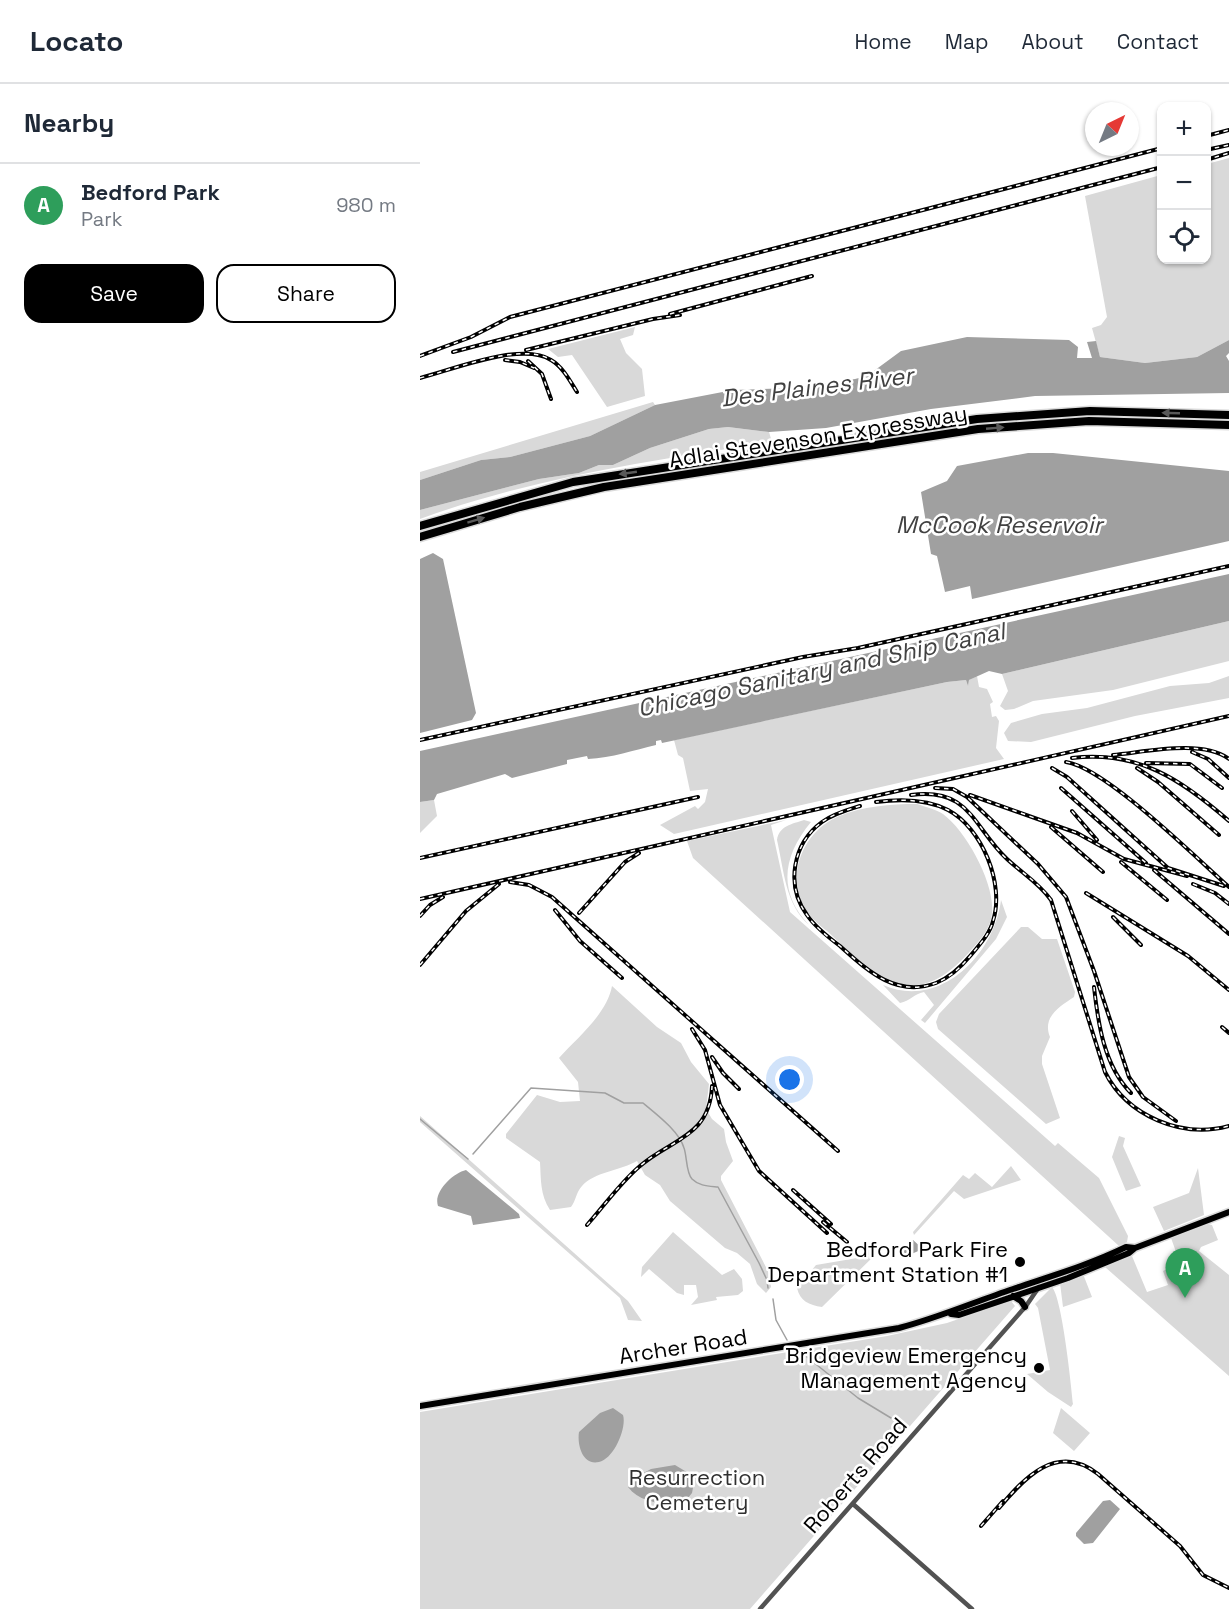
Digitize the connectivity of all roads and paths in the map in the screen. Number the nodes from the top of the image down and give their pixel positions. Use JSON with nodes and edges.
{"nodes":[{"id":1,"x":1229,"y":415,"type":"edge"},
{"id":2,"x":1229,"y":425,"type":"edge"},
{"id":3,"x":420,"y":526,"type":"edge"},
{"id":4,"x":420,"y":537,"type":"edge"},
{"id":5,"x":1229,"y":1212,"type":"edge"},
{"id":6,"x":1135,"y":1248,"type":"junction"},
{"id":7,"x":1043,"y":1280,"type":"junction"},
{"id":8,"x":1039,"y":1287,"type":"junction"},
{"id":9,"x":1013,"y":1296,"type":"junction"},
{"id":10,"x":1025,"y":1307,"type":"junction"},
{"id":11,"x":950,"y":1314,"type":"junction"},
{"id":12,"x":420,"y":1406,"type":"edge"},
{"id":13,"x":853,"y":1504,"type":"junction"},
{"id":14,"x":760,"y":1609,"type":"edge"},
{"id":15,"x":972,"y":1609,"type":"edge"}],
"edges":[{"from":1,"to":3,"type":"highway","name":"Adlai Stevenson Expressway","one_way":true},
{"from":4,"to":2,"type":"highway","name":"Adlai Stevenson Expressway","one_way":true},
{"from":5,"to":6,"type":"main road","name":"Archer Road"},
{"from":6,"to":7,"type":"main road","name":"Archer Road"},
{"from":6,"to":8,"type":"main road","name":"Archer Road"},
{"from":7,"to":8,"type":"street","name":"Roberts Road"},
{"from":7,"to":11,"type":"main road","name":"Archer Road"},
{"from":8,"to":9,"type":"main road","name":"Archer Road"},
{"from":8,"to":10,"type":"street","name":"Roberts Road"},
{"from":9,"to":10,"type":"main road"},
{"from":9,"to":11,"type":"main road","name":"Archer Road"},
{"from":10,"to":13,"type":"street","name":"Roberts Road"},
{"from":11,"to":12,"type":"main road","name":"Archer Road"},
{"from":13,"to":14,"type":"street","name":"Roberts Road"},
{"from":13,"to":15,"type":"street"}]}
